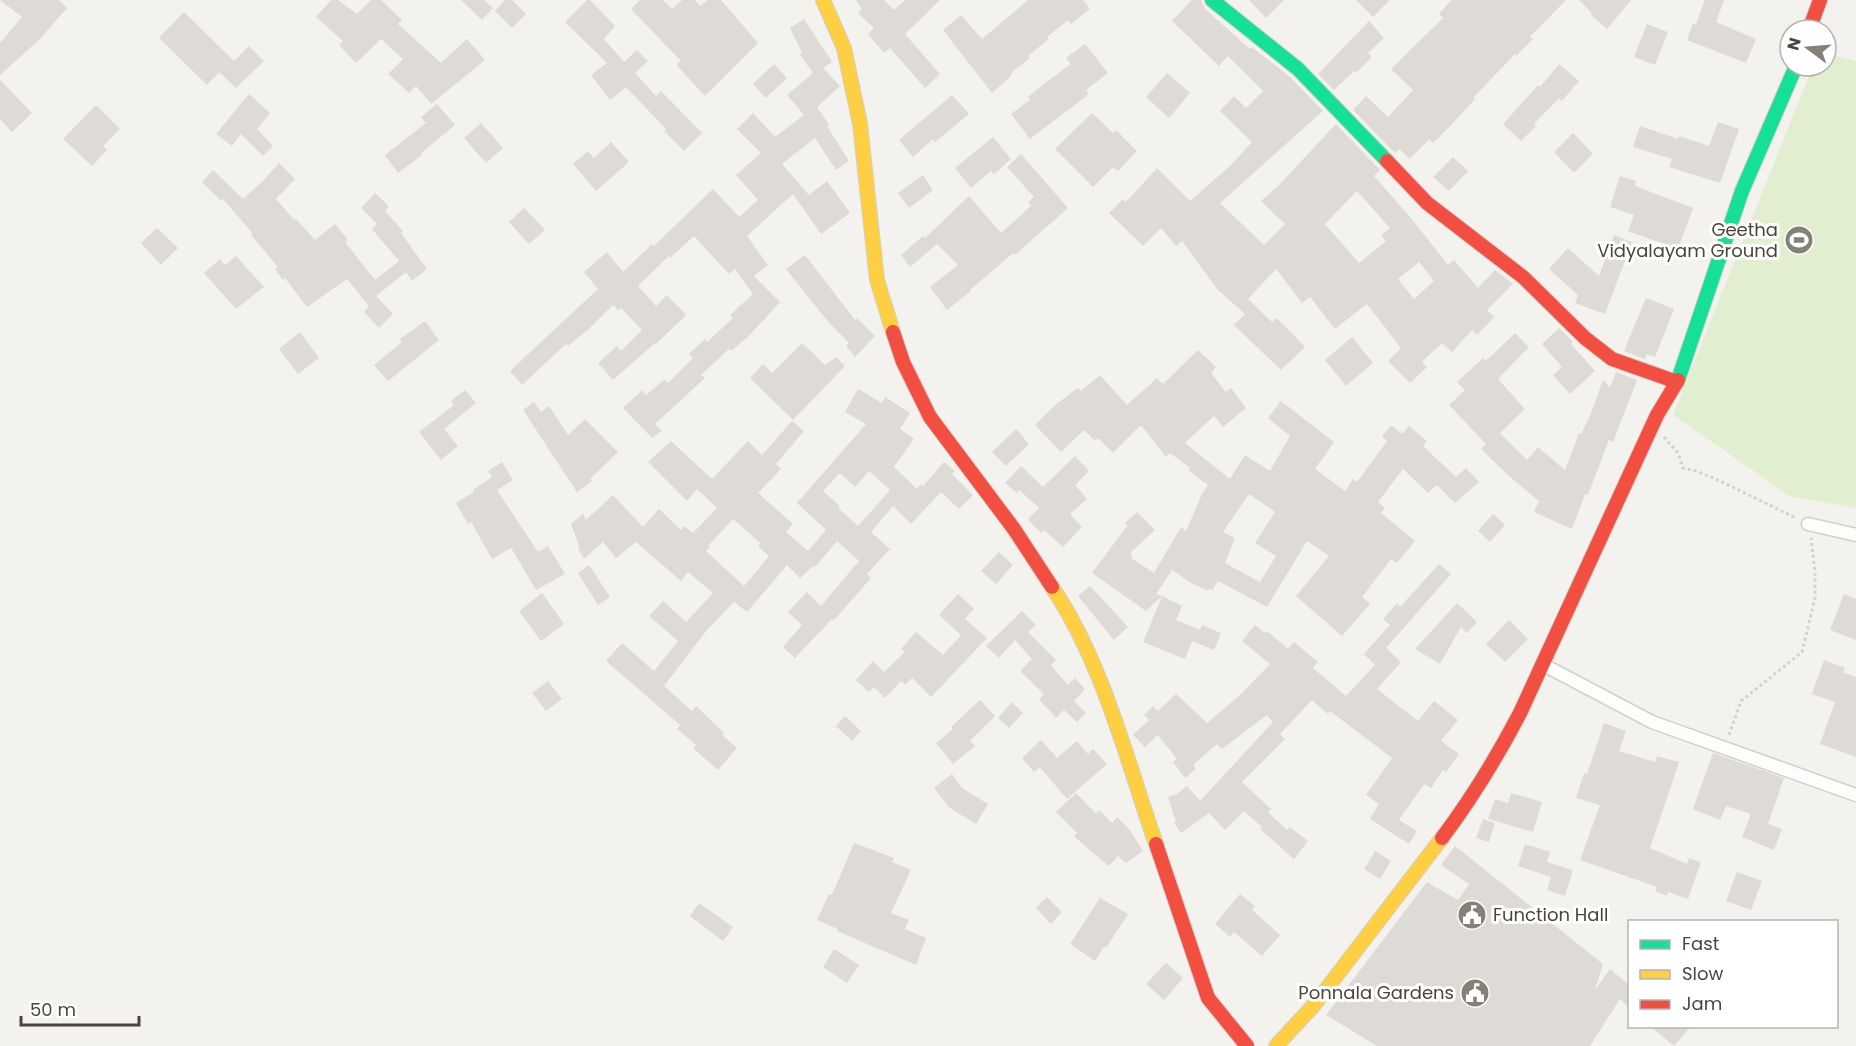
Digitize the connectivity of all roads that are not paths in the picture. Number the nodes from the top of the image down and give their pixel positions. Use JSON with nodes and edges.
{"nodes":[{"id":1,"x":823,"y":0,"type":"edge"},
{"id":2,"x":1212,"y":0,"type":"edge"},
{"id":3,"x":1820,"y":0,"type":"edge"},
{"id":4,"x":1813,"y":18,"type":"edge"},
{"id":5,"x":1791,"y":78,"type":"edge"},
{"id":6,"x":1677,"y":382,"type":"junction"},
{"id":7,"x":1808,"y":524,"type":"road end"},
{"id":8,"x":1856,"y":536,"type":"edge"},
{"id":9,"x":1542,"y":664,"type":"junction"},
{"id":10,"x":1856,"y":795,"type":"edge"},
{"id":11,"x":1247,"y":1046,"type":"edge"},
{"id":12,"x":1276,"y":1046,"type":"edge"}],
"edges":[{"from":1,"to":11,"type":"street"},
{"from":2,"to":6,"type":"street"},
{"from":3,"to":4,"type":"street"},
{"from":5,"to":6,"type":"street"},
{"from":6,"to":9,"type":"street"},
{"from":7,"to":8,"type":"street"},
{"from":9,"to":10,"type":"street"},
{"from":9,"to":12,"type":"street"}]}
